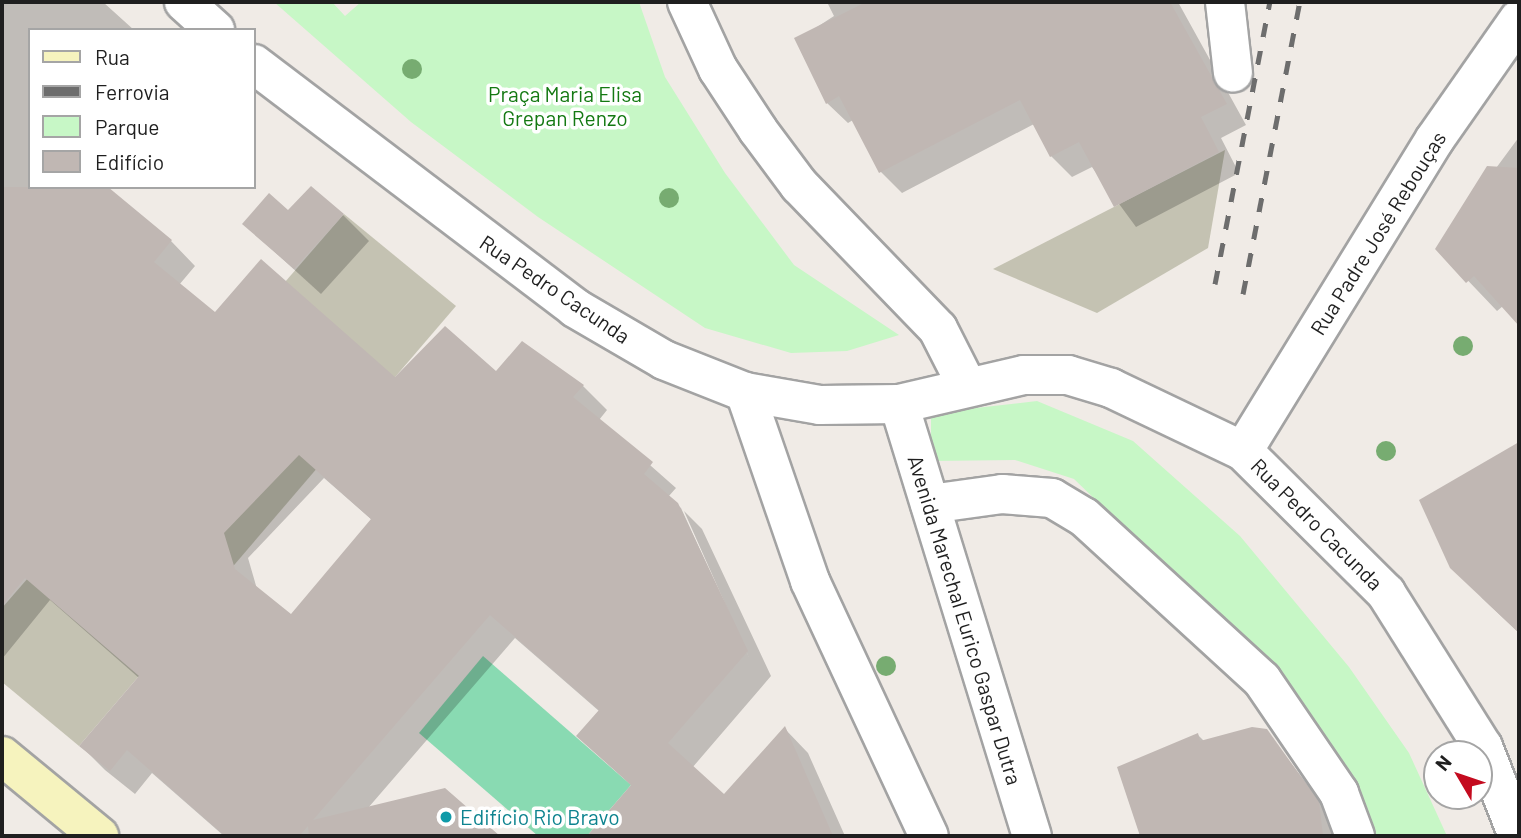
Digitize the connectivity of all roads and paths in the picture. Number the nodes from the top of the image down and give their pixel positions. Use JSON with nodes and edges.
{"nodes":[{"id":1,"x":184,"y":2,"type":"edge"},
{"id":2,"x":687,"y":2,"type":"edge"},
{"id":3,"x":1225,"y":2,"type":"edge"},
{"id":4,"x":1519,"y":19,"type":"edge"},
{"id":5,"x":213,"y":28,"type":"edge"},
{"id":6,"x":256,"y":66,"type":"edge"},
{"id":7,"x":1233,"y":73,"type":"dead end"},
{"id":8,"x":967,"y":386,"type":"junction"},
{"id":9,"x":745,"y":392,"type":"junction"},
{"id":10,"x":898,"y":404,"type":"junction"},
{"id":11,"x":1243,"y":451,"type":"junction"},
{"id":12,"x":930,"y":503,"type":"junction"},
{"id":13,"x":2,"y":756,"type":"edge"},
{"id":14,"x":99,"y":836,"type":"edge"},
{"id":15,"x":929,"y":836,"type":"edge"},
{"id":16,"x":1032,"y":836,"type":"edge"},
{"id":17,"x":1355,"y":836,"type":"edge"},
{"id":18,"x":1518,"y":836,"type":"edge"}],
"edges":[{"from":1,"to":5,"type":"street"},
{"from":2,"to":8,"type":"street"},
{"from":3,"to":7,"type":"street"},
{"from":4,"to":11,"type":"street","name":"Rua Padre José Rebouças"},
{"from":6,"to":9,"type":"street","name":"Rua Pedro Cacunda"},
{"from":8,"to":10,"type":"street","name":"Rua Pedro Cacunda"},
{"from":8,"to":11,"type":"street","name":"Rua Pedro Cacunda"},
{"from":9,"to":10,"type":"street","name":"Rua Pedro Cacunda"},
{"from":9,"to":15,"type":"street"},
{"from":10,"to":12,"type":"street","name":"Avenida Marechal Eurico Gaspar Dutra"},
{"from":11,"to":18,"type":"street","name":"Rua Pedro Cacunda"},
{"from":12,"to":16,"type":"street","name":"Avenida Marechal Eurico Gaspar Dutra"},
{"from":12,"to":17,"type":"street"},
{"from":13,"to":14,"type":"street"}]}
